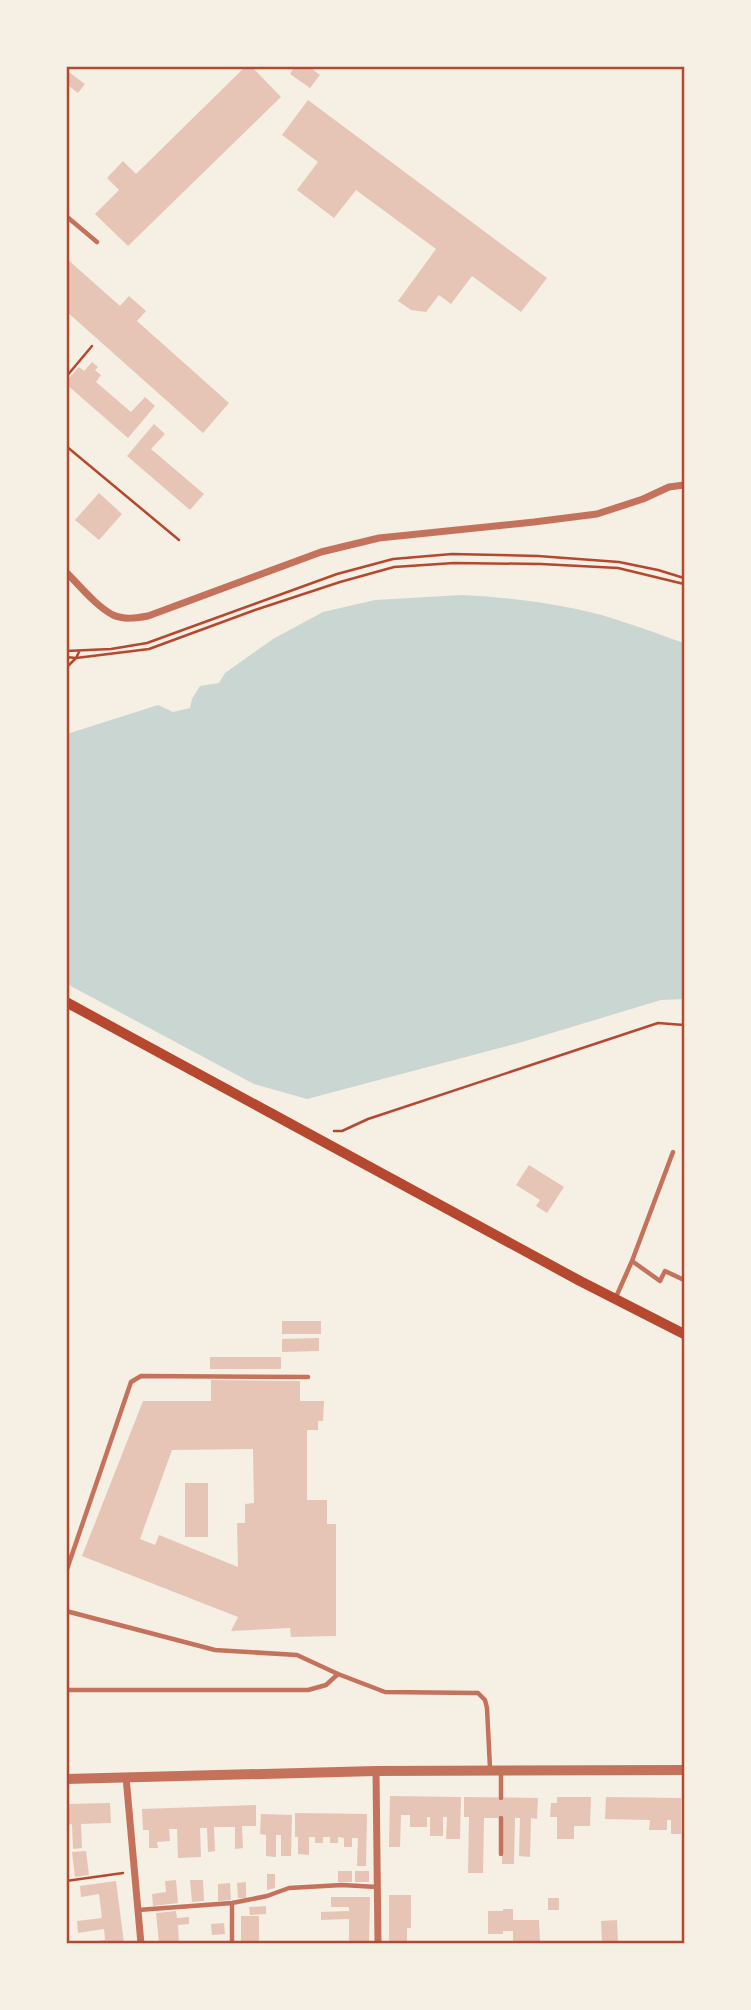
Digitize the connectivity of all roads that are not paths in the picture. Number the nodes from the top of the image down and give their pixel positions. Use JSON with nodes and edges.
{"nodes":[{"id":1,"x":66,"y":216,"type":"edge"},
{"id":2,"x":97,"y":242,"type":"dead end"},
{"id":3,"x":684,"y":485,"type":"edge"},
{"id":4,"x":66,"y":572,"type":"edge"},
{"id":5,"x":66,"y":1002,"type":"edge"},
{"id":6,"x":673,"y":1152,"type":"dead end"},
{"id":7,"x":632,"y":1261,"type":"junction"},
{"id":8,"x":684,"y":1280,"type":"edge"},
{"id":9,"x":615,"y":1299,"type":"junction"},
{"id":10,"x":684,"y":1334,"type":"edge"},
{"id":11,"x":308,"y":1377,"type":"dead end"},
{"id":12,"x":66,"y":1572,"type":"edge"},
{"id":13,"x":66,"y":1611,"type":"edge"},
{"id":14,"x":338,"y":1674,"type":"junction"},
{"id":15,"x":66,"y":1690,"type":"edge"},
{"id":16,"x":684,"y":1770,"type":"edge"},
{"id":17,"x":376,"y":1771,"type":"junction"},
{"id":18,"x":496,"y":1771,"type":"junction"},
{"id":19,"x":125,"y":1777,"type":"junction"},
{"id":20,"x":66,"y":1779,"type":"edge"},
{"id":21,"x":501,"y":1798,"type":"dead end"},
{"id":22,"x":501,"y":1818,"type":"dead end"},
{"id":23,"x":501,"y":1854,"type":"dead end"},
{"id":24,"x":377,"y":1887,"type":"junction"},
{"id":25,"x":232,"y":1903,"type":"junction"},
{"id":26,"x":138,"y":1910,"type":"junction"},
{"id":27,"x":141,"y":1944,"type":"edge"},
{"id":28,"x":232,"y":1944,"type":"edge"},
{"id":29,"x":378,"y":1944,"type":"edge"}],
"edges":[{"from":1,"to":2,"type":"lane"},
{"from":3,"to":4,"type":"street"},
{"from":5,"to":9,"type":"main road"},
{"from":6,"to":7,"type":"lane"},
{"from":7,"to":8,"type":"lane"},
{"from":7,"to":9,"type":"lane"},
{"from":9,"to":10,"type":"main road"},
{"from":11,"to":12,"type":"lane"},
{"from":13,"to":14,"type":"lane"},
{"from":14,"to":15,"type":"lane"},
{"from":14,"to":18,"type":"lane"},
{"from":16,"to":18,"type":"street"},
{"from":17,"to":18,"type":"street"},
{"from":17,"to":19,"type":"street"},
{"from":17,"to":24,"type":"street"},
{"from":18,"to":21,"type":"lane"},
{"from":19,"to":20,"type":"street"},
{"from":19,"to":26,"type":"street"},
{"from":22,"to":23,"type":"lane"},
{"from":24,"to":25,"type":"lane"},
{"from":24,"to":29,"type":"street"},
{"from":25,"to":26,"type":"lane"},
{"from":25,"to":28,"type":"lane"},
{"from":26,"to":27,"type":"street"}]}
